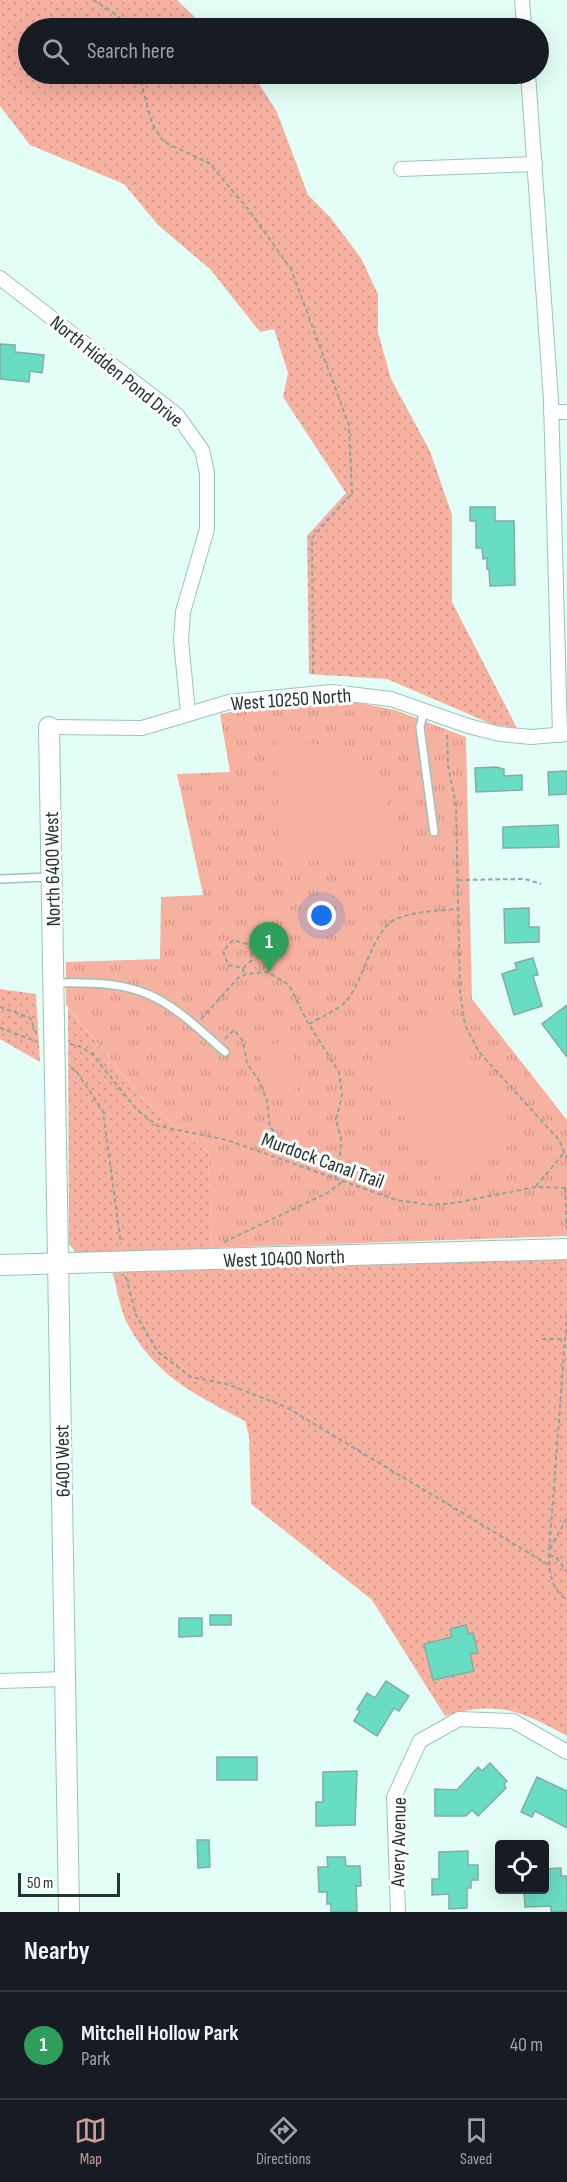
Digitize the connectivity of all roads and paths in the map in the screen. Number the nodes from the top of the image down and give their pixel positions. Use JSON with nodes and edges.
{"nodes":[{"id":1,"x":93,"y":0,"type":"edge"},
{"id":2,"x":522,"y":0,"type":"edge"},
{"id":3,"x":120,"y":18,"type":"edge"},
{"id":4,"x":523,"y":18,"type":"edge"},
{"id":5,"x":142,"y":84,"type":"edge"},
{"id":6,"x":529,"y":84,"type":"edge"},
{"id":7,"x":535,"y":164,"type":"junction"},
{"id":8,"x":401,"y":168,"type":"dead end"},
{"id":9,"x":0,"y":278,"type":"edge"},
{"id":10,"x":551,"y":412,"type":"junction"},
{"id":11,"x":567,"y":412,"type":"edge"},
{"id":12,"x":313,"y":675,"type":"dead end"},
{"id":13,"x":424,"y":710,"type":"junction"},
{"id":14,"x":188,"y":713,"type":"junction"},
{"id":15,"x":49,"y":728,"type":"joint"},
{"id":16,"x":563,"y":734,"type":"edge"},
{"id":17,"x":447,"y":735,"type":"dead end"},
{"id":18,"x":434,"y":832,"type":"dead end"},
{"id":19,"x":51,"y":877,"type":"junction"},
{"id":20,"x":0,"y":879,"type":"edge"},
{"id":21,"x":458,"y":880,"type":"junction"},
{"id":22,"x":541,"y":884,"type":"dead end"},
{"id":23,"x":458,"y":909,"type":"junction"},
{"id":24,"x":243,"y":968,"type":"junction"},
{"id":25,"x":244,"y":975,"type":"junction"},
{"id":26,"x":54,"y":983,"type":"junction"},
{"id":27,"x":0,"y":1007,"type":"edge"},
{"id":28,"x":54,"y":1010,"type":"joint"},
{"id":29,"x":309,"y":1023,"type":"junction"},
{"id":30,"x":195,"y":1025,"type":"junction"},
{"id":31,"x":0,"y":1028,"type":"edge"},
{"id":32,"x":219,"y":1046,"type":"junction"},
{"id":33,"x":61,"y":1050,"type":"junction"},
{"id":34,"x":225,"y":1052,"type":"dead end"},
{"id":35,"x":563,"y":1154,"type":"junction"},
{"id":36,"x":567,"y":1159,"type":"edge"},
{"id":37,"x":312,"y":1172,"type":"junction"},
{"id":38,"x":334,"y":1179,"type":"junction"},
{"id":39,"x":342,"y":1182,"type":"junction"},
{"id":40,"x":536,"y":1186,"type":"junction"},
{"id":41,"x":566,"y":1188,"type":"edge"},
{"id":42,"x":567,"y":1228,"type":"edge"},
{"id":43,"x":222,"y":1243,"type":"dead end"},
{"id":44,"x":567,"y":1249,"type":"edge"},
{"id":45,"x":123,"y":1260,"type":"junction"},
{"id":46,"x":59,"y":1263,"type":"junction"},
{"id":47,"x":0,"y":1265,"type":"edge"},
{"id":48,"x":567,"y":1314,"type":"edge"},
{"id":49,"x":565,"y":1339,"type":"junction"},
{"id":50,"x":542,"y":1340,"type":"dead end"},
{"id":51,"x":567,"y":1518,"type":"edge"},
{"id":52,"x":549,"y":1554,"type":"junction"},
{"id":53,"x":549,"y":1565,"type":"junction"},
{"id":54,"x":567,"y":1572,"type":"edge"},
{"id":55,"x":567,"y":1600,"type":"edge"},
{"id":56,"x":66,"y":1679,"type":"junction"},
{"id":57,"x":0,"y":1681,"type":"edge"},
{"id":58,"x":567,"y":1752,"type":"edge"},
{"id":59,"x":69,"y":1912,"type":"edge"},
{"id":60,"x":398,"y":1912,"type":"edge"}],
"edges":[{"from":1,"to":3,"type":"path"},
{"from":2,"to":4,"type":"street"},
{"from":5,"to":12,"type":"path"},
{"from":6,"to":7,"type":"street"},
{"from":7,"to":8,"type":"street"},
{"from":7,"to":10,"type":"street"},
{"from":9,"to":14,"type":"street","name":"North Hidden Pond Drive"},
{"from":10,"to":11,"type":"street"},
{"from":10,"to":16,"type":"street"},
{"from":13,"to":14,"type":"street","name":"West 10250 North"},
{"from":13,"to":16,"type":"street","name":"West 10250 North"},
{"from":13,"to":18,"type":"lane"},
{"from":14,"to":15,"type":"street","name":"West 10250 North"},
{"from":15,"to":19,"type":"street","name":"North 6400 West"},
{"from":17,"to":21,"type":"path"},
{"from":19,"to":20,"type":"lane"},
{"from":19,"to":26,"type":"street","name":"North 6400 West"},
{"from":21,"to":22,"type":"path"},
{"from":21,"to":23,"type":"path"},
{"from":23,"to":29,"type":"path"},
{"from":23,"to":35,"type":"path"},
{"from":24,"to":24,"type":"path"},
{"from":24,"to":25,"type":"path"},
{"from":25,"to":29,"type":"path"},
{"from":25,"to":30,"type":"path"},
{"from":26,"to":28,"type":"street","name":"North 6400 West"},
{"from":26,"to":30,"type":"lane"},
{"from":27,"to":31,"type":"path"},
{"from":28,"to":33,"type":"street","name":"6400 West"},
{"from":29,"to":38,"type":"path"},
{"from":30,"to":32,"type":"lane"},
{"from":32,"to":34,"type":"lane"},
{"from":32,"to":37,"type":"path"},
{"from":33,"to":37,"type":"path","name":"Murdock Canal Trail"},
{"from":33,"to":45,"type":"path"},
{"from":33,"to":46,"type":"street","name":"6400 West"},
{"from":35,"to":36,"type":"path"},
{"from":35,"to":40,"type":"path"},
{"from":37,"to":38,"type":"path","name":"Murdock Canal Trail"},
{"from":38,"to":39,"type":"path","name":"Murdock Canal Trail"},
{"from":39,"to":40,"type":"path","name":"Murdock Canal Trail"},
{"from":39,"to":43,"type":"path"},
{"from":40,"to":41,"type":"path","name":"Murdock Canal Trail"},
{"from":41,"to":42,"type":"path","name":"Murdock Canal Trail"},
{"from":44,"to":45,"type":"street","name":"West 10400 North"},
{"from":45,"to":46,"type":"street","name":"West 10400 North"},
{"from":45,"to":53,"type":"path"},
{"from":46,"to":47,"type":"street","name":"West 10400 North"},
{"from":46,"to":56,"type":"street","name":"6400 West"},
{"from":48,"to":49,"type":"path"},
{"from":49,"to":50,"type":"path"},
{"from":49,"to":52,"type":"path"},
{"from":51,"to":52,"type":"path"},
{"from":52,"to":53,"type":"path"},
{"from":52,"to":54,"type":"path"},
{"from":53,"to":55,"type":"path"},
{"from":56,"to":57,"type":"street"},
{"from":56,"to":59,"type":"street","name":"6400 West"},
{"from":58,"to":60,"type":"street","name":"Avery Avenue"}]}
